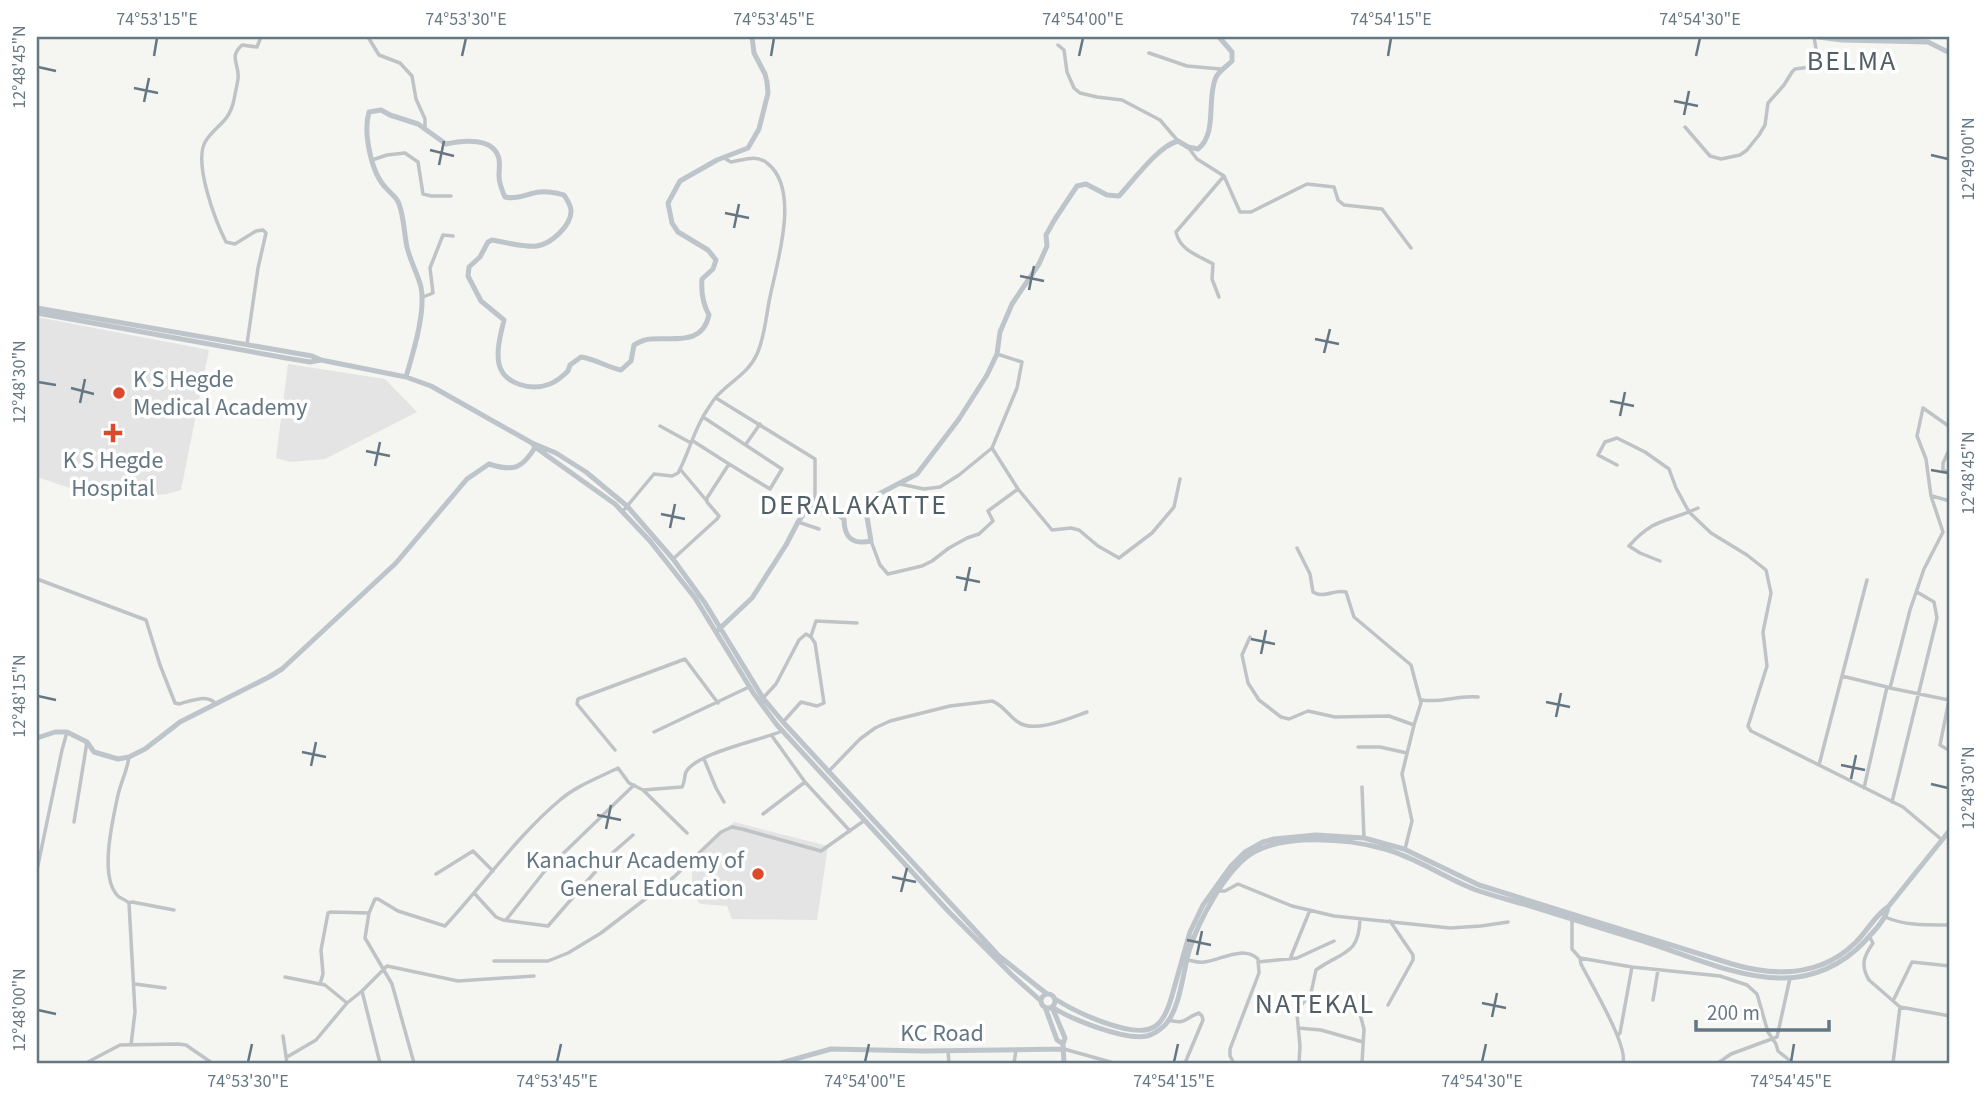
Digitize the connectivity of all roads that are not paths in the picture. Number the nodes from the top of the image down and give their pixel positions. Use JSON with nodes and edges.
{"nodes":[{"id":1,"x":261,"y":37,"type":"edge"},
{"id":2,"x":368,"y":37,"type":"edge"},
{"id":3,"x":752,"y":37,"type":"edge"},
{"id":4,"x":1219,"y":37,"type":"edge"},
{"id":5,"x":1816,"y":37,"type":"edge"},
{"id":6,"x":1927,"y":40,"type":"edge"},
{"id":7,"x":1058,"y":45,"type":"dead end"},
{"id":8,"x":1149,"y":52,"type":"dead end"},
{"id":9,"x":1950,"y":53,"type":"edge"},
{"id":10,"x":1222,"y":69,"type":"junction"},
{"id":11,"x":1685,"y":127,"type":"dead end"},
{"id":12,"x":425,"y":128,"type":"junction"},
{"id":13,"x":1178,"y":141,"type":"junction"},
{"id":14,"x":1188,"y":147,"type":"junction"},
{"id":15,"x":724,"y":158,"type":"junction"},
{"id":16,"x":372,"y":160,"type":"junction"},
{"id":17,"x":1224,"y":176,"type":"junction"},
{"id":18,"x":451,"y":195,"type":"dead end"},
{"id":19,"x":453,"y":236,"type":"dead end"},
{"id":20,"x":1411,"y":248,"type":"dead end"},
{"id":21,"x":1219,"y":297,"type":"dead end"},
{"id":22,"x":421,"y":298,"type":"junction"},
{"id":23,"x":37,"y":311,"type":"edge"},
{"id":24,"x":118,"y":326,"type":"junction"},
{"id":25,"x":247,"y":346,"type":"junction"},
{"id":26,"x":997,"y":354,"type":"junction"},
{"id":27,"x":321,"y":360,"type":"junction"},
{"id":28,"x":406,"y":377,"type":"junction"},
{"id":29,"x":716,"y":397,"type":"junction"},
{"id":30,"x":703,"y":417,"type":"junction"},
{"id":31,"x":760,"y":424,"type":"junction"},
{"id":32,"x":660,"y":426,"type":"dead end"},
{"id":33,"x":1950,"y":427,"type":"edge"},
{"id":34,"x":692,"y":442,"type":"junction"},
{"id":35,"x":535,"y":444,"type":"junction"},
{"id":36,"x":746,"y":444,"type":"junction"},
{"id":37,"x":992,"y":448,"type":"junction"},
{"id":38,"x":1950,"y":448,"type":"edge"},
{"id":39,"x":729,"y":464,"type":"junction"},
{"id":40,"x":1617,"y":465,"type":"dead end"},
{"id":41,"x":680,"y":469,"type":"junction"},
{"id":42,"x":1950,"y":473,"type":"edge"},
{"id":43,"x":1180,"y":479,"type":"dead end"},
{"id":44,"x":900,"y":484,"type":"junction"},
{"id":45,"x":1018,"y":489,"type":"junction"},
{"id":46,"x":1931,"y":496,"type":"junction"},
{"id":47,"x":1950,"y":500,"type":"edge"},
{"id":48,"x":707,"y":502,"type":"junction"},
{"id":49,"x":625,"y":508,"type":"junction"},
{"id":50,"x":815,"y":508,"type":"junction"},
{"id":51,"x":1698,"y":508,"type":"dead end"},
{"id":52,"x":1689,"y":512,"type":"junction"},
{"id":53,"x":798,"y":522,"type":"junction"},
{"id":54,"x":819,"y":529,"type":"dead end"},
{"id":55,"x":871,"y":541,"type":"junction"},
{"id":56,"x":1297,"y":548,"type":"dead end"},
{"id":57,"x":673,"y":559,"type":"junction"},
{"id":58,"x":1660,"y":561,"type":"dead end"},
{"id":59,"x":37,"y":579,"type":"edge"},
{"id":60,"x":1867,"y":580,"type":"dead end"},
{"id":61,"x":1916,"y":592,"type":"junction"},
{"id":62,"x":857,"y":623,"type":"dead end"},
{"id":63,"x":719,"y":630,"type":"junction"},
{"id":64,"x":811,"y":636,"type":"junction"},
{"id":65,"x":1250,"y":637,"type":"dead end"},
{"id":66,"x":1842,"y":676,"type":"junction"},
{"id":67,"x":749,"y":687,"type":"junction"},
{"id":68,"x":1889,"y":687,"type":"junction"},
{"id":69,"x":1919,"y":694,"type":"junction"},
{"id":70,"x":1478,"y":697,"type":"dead end"},
{"id":71,"x":763,"y":698,"type":"junction"},
{"id":72,"x":215,"y":703,"type":"junction"},
{"id":73,"x":718,"y":703,"type":"junction"},
{"id":74,"x":1421,"y":704,"type":"junction"},
{"id":75,"x":1087,"y":712,"type":"dead end"},
{"id":76,"x":783,"y":722,"type":"junction"},
{"id":77,"x":1414,"y":725,"type":"junction"},
{"id":78,"x":782,"y":731,"type":"junction"},
{"id":79,"x":68,"y":732,"type":"junction"},
{"id":80,"x":654,"y":732,"type":"dead end"},
{"id":81,"x":772,"y":736,"type":"junction"},
{"id":82,"x":37,"y":738,"type":"edge"},
{"id":83,"x":795,"y":741,"type":"junction"},
{"id":84,"x":87,"y":742,"type":"junction"},
{"id":85,"x":1358,"y":747,"type":"dead end"},
{"id":86,"x":615,"y":750,"type":"dead end"},
{"id":87,"x":1950,"y":751,"type":"edge"},
{"id":88,"x":1407,"y":753,"type":"junction"},
{"id":89,"x":129,"y":757,"type":"junction"},
{"id":90,"x":704,"y":758,"type":"junction"},
{"id":91,"x":1819,"y":765,"type":"junction"},
{"id":92,"x":828,"y":772,"type":"junction"},
{"id":93,"x":805,"y":782,"type":"junction"},
{"id":94,"x":634,"y":785,"type":"junction"},
{"id":95,"x":1362,"y":787,"type":"dead end"},
{"id":96,"x":1864,"y":788,"type":"junction"},
{"id":97,"x":643,"y":790,"type":"junction"},
{"id":98,"x":724,"y":802,"type":"dead end"},
{"id":99,"x":1892,"y":802,"type":"junction"},
{"id":100,"x":857,"y":807,"type":"junction"},
{"id":101,"x":763,"y":814,"type":"dead end"},
{"id":102,"x":865,"y":820,"type":"junction"},
{"id":103,"x":74,"y":822,"type":"dead end"},
{"id":104,"x":1950,"y":830,"type":"edge"},
{"id":105,"x":850,"y":831,"type":"junction"},
{"id":106,"x":688,"y":833,"type":"dead end"},
{"id":107,"x":633,"y":835,"type":"dead end"},
{"id":108,"x":1364,"y":838,"type":"junction"},
{"id":109,"x":1942,"y":840,"type":"junction"},
{"id":110,"x":1402,"y":851,"type":"junction"},
{"id":111,"x":907,"y":861,"type":"junction"},
{"id":112,"x":37,"y":870,"type":"edge"},
{"id":113,"x":493,"y":871,"type":"junction"},
{"id":114,"x":436,"y":874,"type":"dead end"},
{"id":115,"x":1217,"y":889,"type":"junction"},
{"id":116,"x":475,"y":894,"type":"junction"},
{"id":117,"x":129,"y":903,"type":"junction"},
{"id":118,"x":1888,"y":907,"type":"junction"},
{"id":119,"x":174,"y":910,"type":"dead end"},
{"id":120,"x":1310,"y":911,"type":"junction"},
{"id":121,"x":369,"y":913,"type":"junction"},
{"id":122,"x":1572,"y":917,"type":"junction"},
{"id":123,"x":1885,"y":917,"type":"junction"},
{"id":124,"x":1360,"y":919,"type":"junction"},
{"id":125,"x":506,"y":920,"type":"junction"},
{"id":126,"x":1390,"y":921,"type":"junction"},
{"id":127,"x":1508,"y":922,"type":"dead end"},
{"id":128,"x":1950,"y":925,"type":"edge"},
{"id":129,"x":1868,"y":934,"type":"junction"},
{"id":130,"x":1334,"y":941,"type":"dead end"},
{"id":131,"x":1580,"y":958,"type":"junction"},
{"id":132,"x":1185,"y":959,"type":"junction"},
{"id":133,"x":1290,"y":959,"type":"junction"},
{"id":134,"x":494,"y":961,"type":"dead end"},
{"id":135,"x":1258,"y":962,"type":"junction"},
{"id":136,"x":1950,"y":966,"type":"edge"},
{"id":137,"x":1632,"y":967,"type":"junction"},
{"id":138,"x":383,"y":968,"type":"junction"},
{"id":139,"x":1658,"y":970,"type":"junction"},
{"id":140,"x":534,"y":976,"type":"dead end"},
{"id":141,"x":285,"y":977,"type":"dead end"},
{"id":142,"x":1790,"y":978,"type":"junction"},
{"id":143,"x":135,"y":984,"type":"junction"},
{"id":144,"x":320,"y":984,"type":"junction"},
{"id":145,"x":165,"y":988,"type":"dead end"},
{"id":146,"x":362,"y":991,"type":"junction"},
{"id":147,"x":1046,"y":995,"type":"junction"},
{"id":148,"x":1055,"y":999,"type":"junction"},
{"id":149,"x":1653,"y":1000,"type":"dead end"},
{"id":150,"x":1893,"y":1001,"type":"junction"},
{"id":151,"x":347,"y":1003,"type":"junction"},
{"id":152,"x":1043,"y":1004,"type":"junction"},
{"id":153,"x":1388,"y":1005,"type":"dead end"},
{"id":154,"x":1052,"y":1007,"type":"junction"},
{"id":155,"x":1900,"y":1007,"type":"junction"},
{"id":156,"x":1360,"y":1014,"type":"dead end"},
{"id":157,"x":1069,"y":1016,"type":"junction"},
{"id":158,"x":1950,"y":1016,"type":"edge"},
{"id":159,"x":1168,"y":1020,"type":"junction"},
{"id":160,"x":1060,"y":1026,"type":"junction"},
{"id":161,"x":1298,"y":1028,"type":"junction"},
{"id":162,"x":1618,"y":1035,"type":"junction"},
{"id":163,"x":283,"y":1036,"type":"dead end"},
{"id":164,"x":1773,"y":1040,"type":"junction"},
{"id":165,"x":1363,"y":1042,"type":"junction"},
{"id":166,"x":131,"y":1045,"type":"junction"},
{"id":167,"x":1063,"y":1046,"type":"junction"},
{"id":168,"x":1016,"y":1050,"type":"junction"},
{"id":169,"x":948,"y":1051,"type":"junction"},
{"id":170,"x":287,"y":1057,"type":"junction"},
{"id":171,"x":1950,"y":1062,"type":"edge"},
{"id":172,"x":86,"y":1063,"type":"edge"},
{"id":173,"x":212,"y":1063,"type":"edge"},
{"id":174,"x":287,"y":1063,"type":"edge"},
{"id":175,"x":380,"y":1063,"type":"edge"},
{"id":176,"x":414,"y":1063,"type":"edge"},
{"id":177,"x":781,"y":1063,"type":"edge"},
{"id":178,"x":948,"y":1063,"type":"edge"},
{"id":179,"x":1014,"y":1063,"type":"edge"},
{"id":180,"x":1064,"y":1063,"type":"edge"},
{"id":181,"x":1114,"y":1063,"type":"edge"},
{"id":182,"x":1185,"y":1063,"type":"edge"},
{"id":183,"x":1234,"y":1063,"type":"edge"},
{"id":184,"x":1299,"y":1063,"type":"edge"},
{"id":185,"x":1362,"y":1063,"type":"edge"},
{"id":186,"x":1623,"y":1063,"type":"edge"},
{"id":187,"x":1718,"y":1063,"type":"edge"},
{"id":188,"x":1793,"y":1063,"type":"edge"},
{"id":189,"x":1893,"y":1063,"type":"edge"},
{"id":190,"x":1944,"y":1063,"type":"edge"}],
"edges":[{"from":1,"to":25,"type":"street"},
{"from":2,"to":12,"type":"street"},
{"from":3,"to":15,"type":"main road"},
{"from":4,"to":10,"type":"main road"},
{"from":5,"to":6,"type":"main road"},
{"from":5,"to":11,"type":"street"},
{"from":6,"to":9,"type":"main road"},
{"from":7,"to":13,"type":"street"},
{"from":8,"to":10,"type":"street"},
{"from":10,"to":14,"type":"main road"},
{"from":12,"to":15,"type":"main road"},
{"from":12,"to":16,"type":"main road"},
{"from":13,"to":14,"type":"main road"},
{"from":13,"to":26,"type":"main road"},
{"from":14,"to":17,"type":"street"},
{"from":15,"to":29,"type":"street"},
{"from":16,"to":18,"type":"street"},
{"from":16,"to":22,"type":"main road"},
{"from":17,"to":20,"type":"street"},
{"from":17,"to":21,"type":"street"},
{"from":19,"to":22,"type":"street"},
{"from":22,"to":28,"type":"main road"},
{"from":23,"to":24,"type":"main road"},
{"from":24,"to":25,"type":"main road"},
{"from":24,"to":27,"type":"main road"},
{"from":25,"to":27,"type":"main road"},
{"from":26,"to":37,"type":"street"},
{"from":26,"to":44,"type":"main road"},
{"from":27,"to":28,"type":"main road"},
{"from":28,"to":35,"type":"main road"},
{"from":29,"to":30,"type":"street"},
{"from":29,"to":31,"type":"street"},
{"from":30,"to":34,"type":"street"},
{"from":30,"to":36,"type":"street"},
{"from":31,"to":36,"type":"street"},
{"from":31,"to":50,"type":"street"},
{"from":32,"to":34,"type":"street"},
{"from":33,"to":46,"type":"street"},
{"from":34,"to":39,"type":"street"},
{"from":34,"to":41,"type":"street"},
{"from":35,"to":49,"type":"main road"},
{"from":35,"to":72,"type":"main road"},
{"from":36,"to":39,"type":"street"},
{"from":37,"to":44,"type":"street"},
{"from":37,"to":45,"type":"street"},
{"from":38,"to":42,"type":"street"},
{"from":39,"to":48,"type":"street"},
{"from":40,"to":52,"type":"street"},
{"from":41,"to":48,"type":"street"},
{"from":41,"to":49,"type":"street"},
{"from":43,"to":45,"type":"street"},
{"from":44,"to":55,"type":"main road"},
{"from":45,"to":55,"type":"street"},
{"from":46,"to":47,"type":"street"},
{"from":46,"to":61,"type":"street"},
{"from":48,"to":57,"type":"street"},
{"from":49,"to":57,"type":"main road"},
{"from":49,"to":63,"type":"main road"},
{"from":50,"to":53,"type":"main road"},
{"from":50,"to":55,"type":"main road"},
{"from":51,"to":52,"type":"street"},
{"from":52,"to":58,"type":"street"},
{"from":52,"to":91,"type":"street"},
{"from":53,"to":54,"type":"street"},
{"from":53,"to":63,"type":"main road"},
{"from":56,"to":74,"type":"street"},
{"from":57,"to":63,"type":"main road"},
{"from":59,"to":72,"type":"street"},
{"from":60,"to":66,"type":"street"},
{"from":61,"to":68,"type":"street"},
{"from":61,"to":69,"type":"street"},
{"from":62,"to":64,"type":"street"},
{"from":63,"to":67,"type":"main road"},
{"from":63,"to":71,"type":"main road"},
{"from":64,"to":71,"type":"street"},
{"from":64,"to":76,"type":"street"},
{"from":65,"to":77,"type":"street"},
{"from":66,"to":68,"type":"street"},
{"from":66,"to":91,"type":"street"},
{"from":67,"to":73,"type":"street"},
{"from":67,"to":78,"type":"main road"},
{"from":68,"to":69,"type":"street"},
{"from":68,"to":96,"type":"street"},
{"from":69,"to":87,"type":"street"},
{"from":69,"to":99,"type":"street"},
{"from":70,"to":74,"type":"street"},
{"from":71,"to":76,"type":"main road"},
{"from":72,"to":89,"type":"main road"},
{"from":73,"to":80,"type":"street"},
{"from":73,"to":86,"type":"street"},
{"from":74,"to":77,"type":"street"},
{"from":75,"to":92,"type":"street"},
{"from":76,"to":83,"type":"main road"},
{"from":77,"to":88,"type":"street"},
{"from":78,"to":81,"type":"street"},
{"from":78,"to":83,"type":"main road"},
{"from":79,"to":82,"type":"main road"},
{"from":79,"to":84,"type":"main road"},
{"from":79,"to":112,"type":"street"},
{"from":81,"to":90,"type":"street"},
{"from":81,"to":93,"type":"street"},
{"from":83,"to":92,"type":"main road"},
{"from":83,"to":100,"type":"main road"},
{"from":84,"to":89,"type":"main road"},
{"from":84,"to":103,"type":"street"},
{"from":85,"to":88,"type":"street"},
{"from":88,"to":110,"type":"street"},
{"from":89,"to":117,"type":"street"},
{"from":90,"to":97,"type":"street"},
{"from":90,"to":98,"type":"street"},
{"from":91,"to":96,"type":"street"},
{"from":92,"to":100,"type":"main road"},
{"from":93,"to":101,"type":"street"},
{"from":93,"to":105,"type":"street"},
{"from":94,"to":97,"type":"street"},
{"from":94,"to":113,"type":"street"},
{"from":94,"to":125,"type":"street"},
{"from":95,"to":108,"type":"street"},
{"from":96,"to":99,"type":"street"},
{"from":97,"to":106,"type":"street"},
{"from":99,"to":109,"type":"street"},
{"from":100,"to":102,"type":"main road"},
{"from":100,"to":111,"type":"main road"},
{"from":102,"to":105,"type":"street"},
{"from":102,"to":111,"type":"main road"},
{"from":104,"to":109,"type":"main road"},
{"from":105,"to":134,"type":"street"},
{"from":107,"to":125,"type":"street"},
{"from":108,"to":110,"type":"main road"},
{"from":108,"to":115,"type":"main road"},
{"from":109,"to":118,"type":"main road"},
{"from":110,"to":115,"type":"main road"},
{"from":110,"to":122,"type":"main road"},
{"from":111,"to":147,"type":"main road"},
{"from":111,"to":152,"type":"main road"},
{"from":113,"to":114,"type":"street"},
{"from":113,"to":116,"type":"street"},
{"from":115,"to":120,"type":"street"},
{"from":115,"to":132,"type":"main road"},
{"from":116,"to":121,"type":"street"},
{"from":116,"to":125,"type":"street"},
{"from":117,"to":119,"type":"street"},
{"from":117,"to":143,"type":"street"},
{"from":118,"to":123,"type":"main road"},
{"from":118,"to":129,"type":"main road"},
{"from":120,"to":124,"type":"street"},
{"from":120,"to":133,"type":"street"},
{"from":121,"to":138,"type":"street"},
{"from":121,"to":144,"type":"street"},
{"from":122,"to":129,"type":"main road"},
{"from":122,"to":131,"type":"street"},
{"from":122,"to":142,"type":"main road"},
{"from":123,"to":128,"type":"street"},
{"from":123,"to":129,"type":"main road"},
{"from":124,"to":126,"type":"street"},
{"from":124,"to":161,"type":"street"},
{"from":126,"to":127,"type":"street"},
{"from":126,"to":153,"type":"street"},
{"from":129,"to":142,"type":"main road"},
{"from":129,"to":150,"type":"street"},
{"from":130,"to":133,"type":"street"},
{"from":131,"to":137,"type":"street"},
{"from":131,"to":162,"type":"street"},
{"from":132,"to":135,"type":"street"},
{"from":132,"to":148,"type":"main road"},
{"from":132,"to":159,"type":"main road"},
{"from":133,"to":135,"type":"street"},
{"from":135,"to":183,"type":"street"},
{"from":136,"to":150,"type":"street"},
{"from":137,"to":139,"type":"street"},
{"from":137,"to":162,"type":"street"},
{"from":138,"to":140,"type":"street"},
{"from":138,"to":146,"type":"street"},
{"from":138,"to":176,"type":"street"},
{"from":139,"to":149,"type":"street"},
{"from":139,"to":164,"type":"street"},
{"from":141,"to":144,"type":"street"},
{"from":142,"to":164,"type":"street"},
{"from":143,"to":145,"type":"street"},
{"from":143,"to":166,"type":"street"},
{"from":144,"to":151,"type":"street"},
{"from":146,"to":151,"type":"street"},
{"from":146,"to":175,"type":"street"},
{"from":147,"to":148,"type":"main road"},
{"from":147,"to":152,"type":"main road"},
{"from":148,"to":154,"type":"main road"},
{"from":150,"to":155,"type":"street"},
{"from":151,"to":170,"type":"street"},
{"from":152,"to":154,"type":"main road"},
{"from":152,"to":167,"type":"main road"},
{"from":154,"to":157,"type":"main road"},
{"from":154,"to":160,"type":"main road"},
{"from":155,"to":158,"type":"street"},
{"from":155,"to":189,"type":"street"},
{"from":156,"to":165,"type":"street"},
{"from":157,"to":159,"type":"main road"},
{"from":157,"to":160,"type":"main road"},
{"from":159,"to":182,"type":"street"},
{"from":160,"to":167,"type":"main road"},
{"from":161,"to":165,"type":"street"},
{"from":161,"to":184,"type":"street"},
{"from":162,"to":186,"type":"street"},
{"from":163,"to":170,"type":"street"},
{"from":164,"to":187,"type":"street"},
{"from":164,"to":188,"type":"street"},
{"from":165,"to":185,"type":"street"},
{"from":166,"to":172,"type":"street"},
{"from":166,"to":173,"type":"street"},
{"from":167,"to":168,"type":"main road","name":"KC Road"},
{"from":167,"to":180,"type":"main road"},
{"from":167,"to":181,"type":"street"},
{"from":168,"to":169,"type":"main road","name":"KC Road"},
{"from":168,"to":179,"type":"street"},
{"from":169,"to":177,"type":"main road","name":"KC Road"},
{"from":169,"to":178,"type":"street"},
{"from":170,"to":174,"type":"street"},
{"from":171,"to":190,"type":"street"}]}
